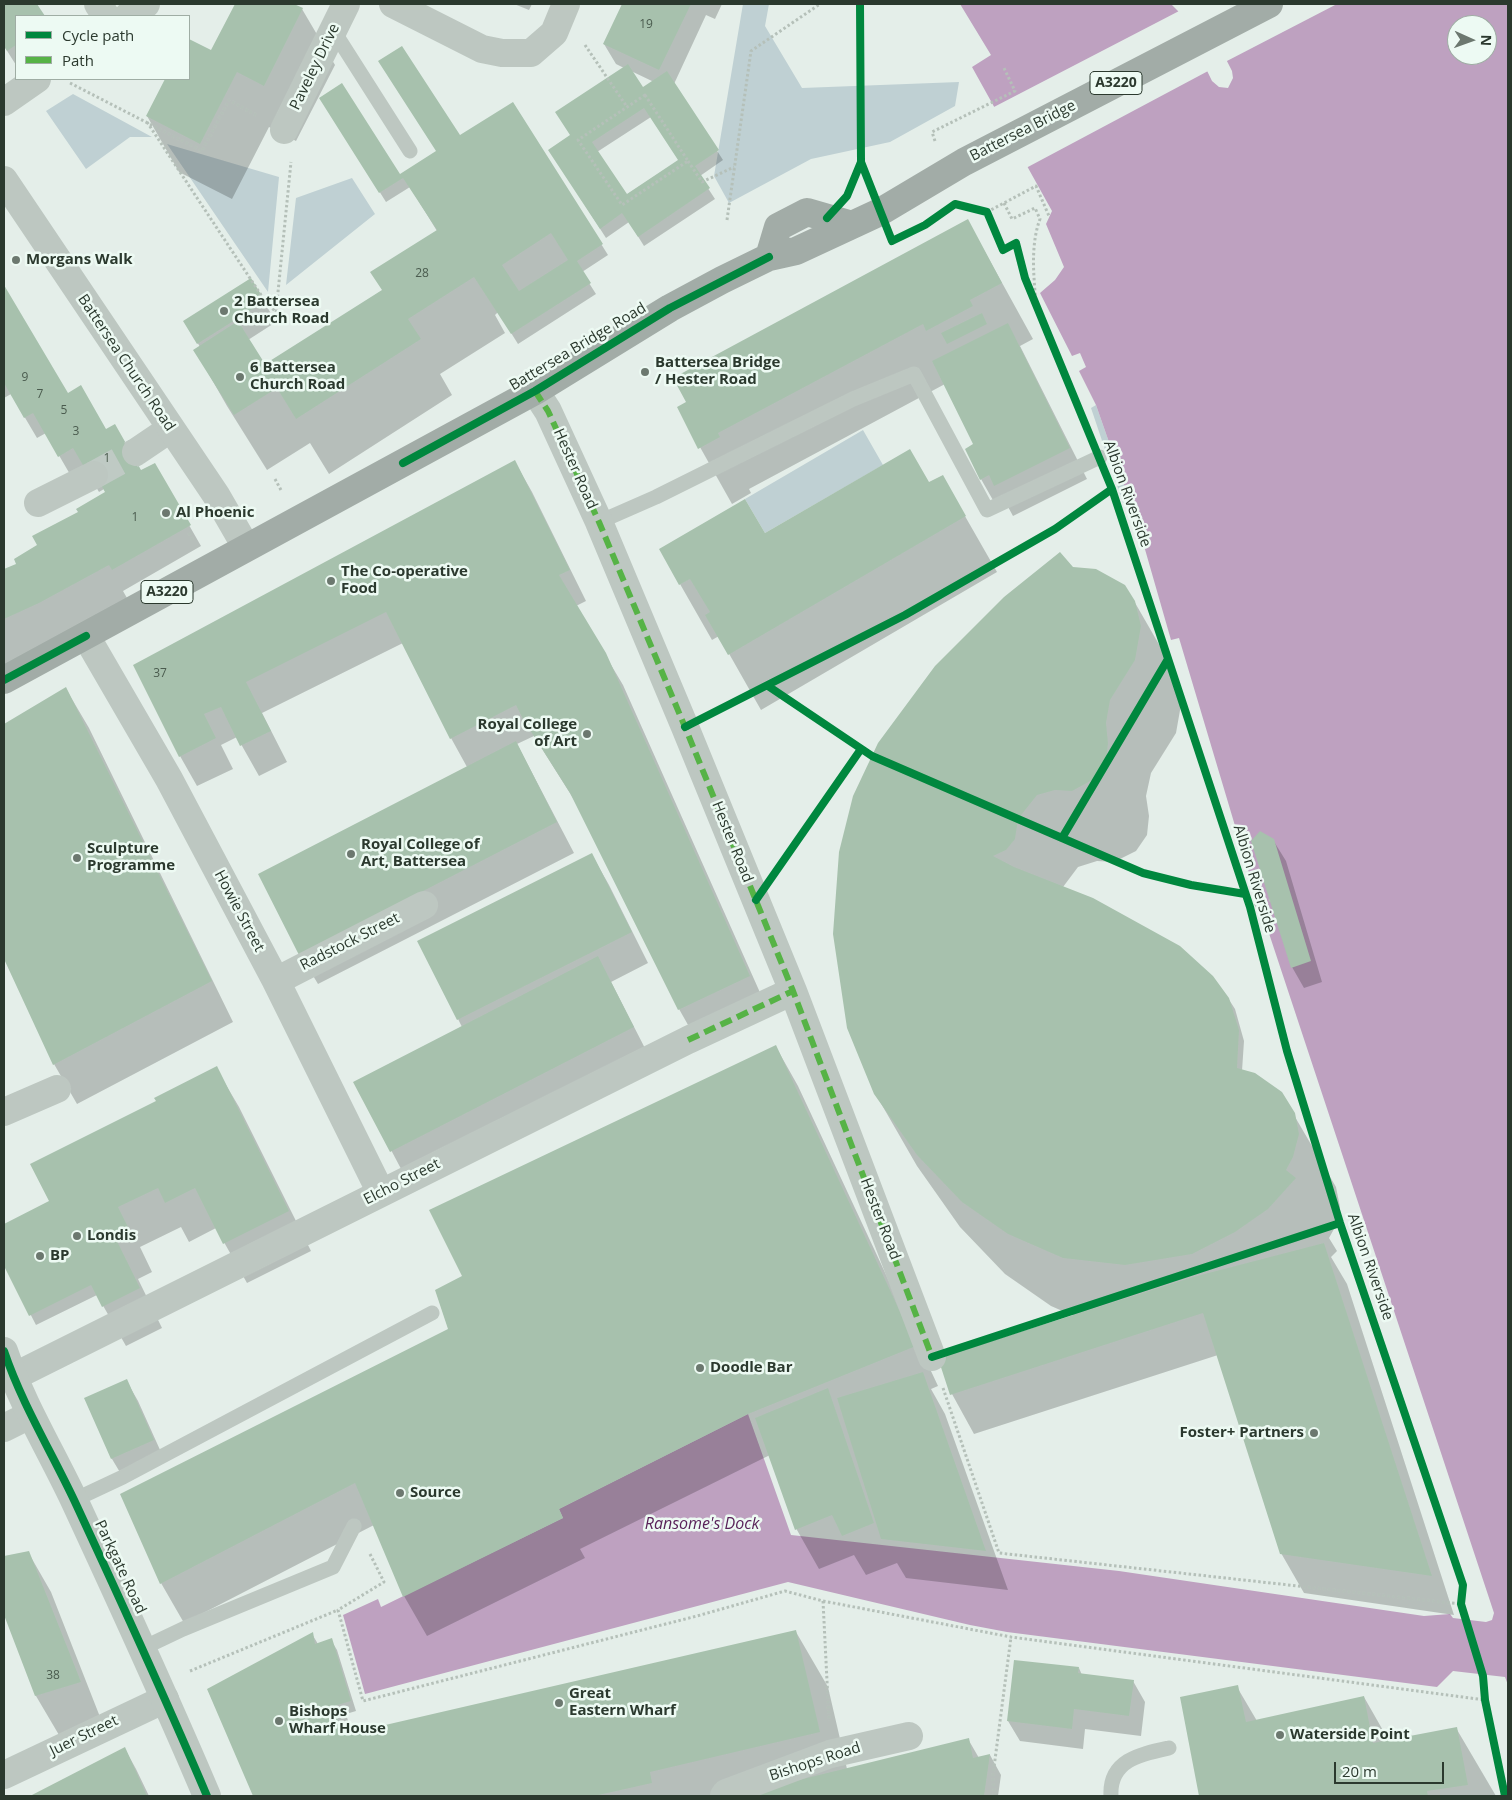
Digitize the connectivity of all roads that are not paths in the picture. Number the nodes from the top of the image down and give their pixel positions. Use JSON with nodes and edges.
{"nodes":[{"id":1,"x":98,"y":4,"type":"edge"},
{"id":2,"x":146,"y":4,"type":"edge"},
{"id":3,"x":346,"y":4,"type":"edge"},
{"id":4,"x":393,"y":4,"type":"edge"},
{"id":5,"x":566,"y":4,"type":"edge"},
{"id":6,"x":1269,"y":4,"type":"edge"},
{"id":7,"x":105,"y":15,"type":"edge"},
{"id":8,"x":130,"y":15,"type":"edge"},
{"id":9,"x":333,"y":30,"type":"junction"},
{"id":10,"x":36,"y":80,"type":"edge"},
{"id":11,"x":4,"y":102,"type":"edge"},
{"id":12,"x":284,"y":130,"type":"road end"},
{"id":13,"x":410,"y":151,"type":"dead end"},
{"id":14,"x":964,"y":162,"type":"joint"},
{"id":15,"x":4,"y":180,"type":"edge"},
{"id":16,"x":535,"y":391,"type":"junction"},
{"id":17,"x":170,"y":428,"type":"junction"},
{"id":18,"x":136,"y":452,"type":"tunnel mouth"},
{"id":19,"x":1100,"y":457,"type":"dead end"},
{"id":20,"x":94,"y":475,"type":"tunnel mouth"},
{"id":21,"x":38,"y":504,"type":"dead end"},
{"id":22,"x":599,"y":522,"type":"junction"},
{"id":23,"x":246,"y":547,"type":"junction"},
{"id":24,"x":86,"y":636,"type":"junction"},
{"id":25,"x":4,"y":680,"type":"edge"},
{"id":26,"x":424,"y":905,"type":"dead end"},
{"id":27,"x":276,"y":981,"type":"junction"},
{"id":28,"x":793,"y":991,"type":"junction"},
{"id":29,"x":57,"y":1089,"type":"dead end"},
{"id":30,"x":4,"y":1112,"type":"edge"},
{"id":31,"x":381,"y":1192,"type":"junction"},
{"id":32,"x":432,"y":1314,"type":"dead end"},
{"id":33,"x":4,"y":1351,"type":"edge"},
{"id":34,"x":932,"y":1357,"type":"road end"},
{"id":35,"x":12,"y":1377,"type":"junction"},
{"id":36,"x":30,"y":1415,"type":"junction"},
{"id":37,"x":4,"y":1428,"type":"edge"},
{"id":38,"x":74,"y":1500,"type":"junction"},
{"id":39,"x":354,"y":1526,"type":"road end"},
{"id":40,"x":143,"y":1648,"type":"junction"},
{"id":41,"x":165,"y":1699,"type":"junction"},
{"id":42,"x":909,"y":1736,"type":"dead end"},
{"id":43,"x":1170,"y":1748,"type":"dead end"},
{"id":44,"x":4,"y":1775,"type":"edge"},
{"id":45,"x":207,"y":1796,"type":"edge"},
{"id":46,"x":724,"y":1796,"type":"edge"},
{"id":47,"x":1111,"y":1796,"type":"edge"}],
"edges":[{"from":1,"to":7,"type":"street"},
{"from":2,"to":8,"type":"street"},
{"from":3,"to":9,"type":"street","name":"Paveley Drive"},
{"from":4,"to":5,"type":"street"},
{"from":6,"to":14,"type":"highway","name":"Battersea Bridge","number":"A3220"},
{"from":9,"to":12,"type":"street","name":"Paveley Drive"},
{"from":9,"to":13,"type":"lane"},
{"from":10,"to":11,"type":"street"},
{"from":14,"to":16,"type":"highway","name":"Battersea Bridge Road","number":"A3220"},
{"from":15,"to":17,"type":"street","name":"Battersea Church Road"},
{"from":16,"to":22,"type":"street","name":"Hester Road"},
{"from":16,"to":23,"type":"highway","name":"Battersea Bridge Road","number":"A3220"},
{"from":17,"to":18,"type":"street"},
{"from":17,"to":23,"type":"street","name":"Battersea Church Road"},
{"from":19,"to":22,"type":"lane"},
{"from":20,"to":21,"type":"street"},
{"from":22,"to":28,"type":"street","name":"Hester Road"},
{"from":23,"to":24,"type":"highway","name":"Battersea Bridge Road","number":"A3220"},
{"from":24,"to":25,"type":"highway","name":"Battersea Bridge Road","number":"A3220"},
{"from":24,"to":27,"type":"street","name":"Howie Street"},
{"from":26,"to":27,"type":"street","name":"Radstock Street"},
{"from":27,"to":31,"type":"street","name":"Howie Street"},
{"from":28,"to":31,"type":"street","name":"Elcho Street"},
{"from":28,"to":34,"type":"street","name":"Hester Road"},
{"from":29,"to":30,"type":"street"},
{"from":31,"to":35,"type":"street","name":"Elcho Street"},
{"from":32,"to":38,"type":"lane"},
{"from":33,"to":35,"type":"street","name":"Parkgate Road"},
{"from":35,"to":36,"type":"street","name":"Parkgate Road"},
{"from":36,"to":37,"type":"street"},
{"from":36,"to":38,"type":"street","name":"Parkgate Road"},
{"from":38,"to":40,"type":"street","name":"Parkgate Road"},
{"from":39,"to":40,"type":"lane"},
{"from":40,"to":41,"type":"street","name":"Parkgate Road"},
{"from":41,"to":44,"type":"street","name":"Juer Street"},
{"from":41,"to":45,"type":"street","name":"Parkgate Road"},
{"from":42,"to":46,"type":"street","name":"Bishops Road"},
{"from":43,"to":47,"type":"lane"}]}
